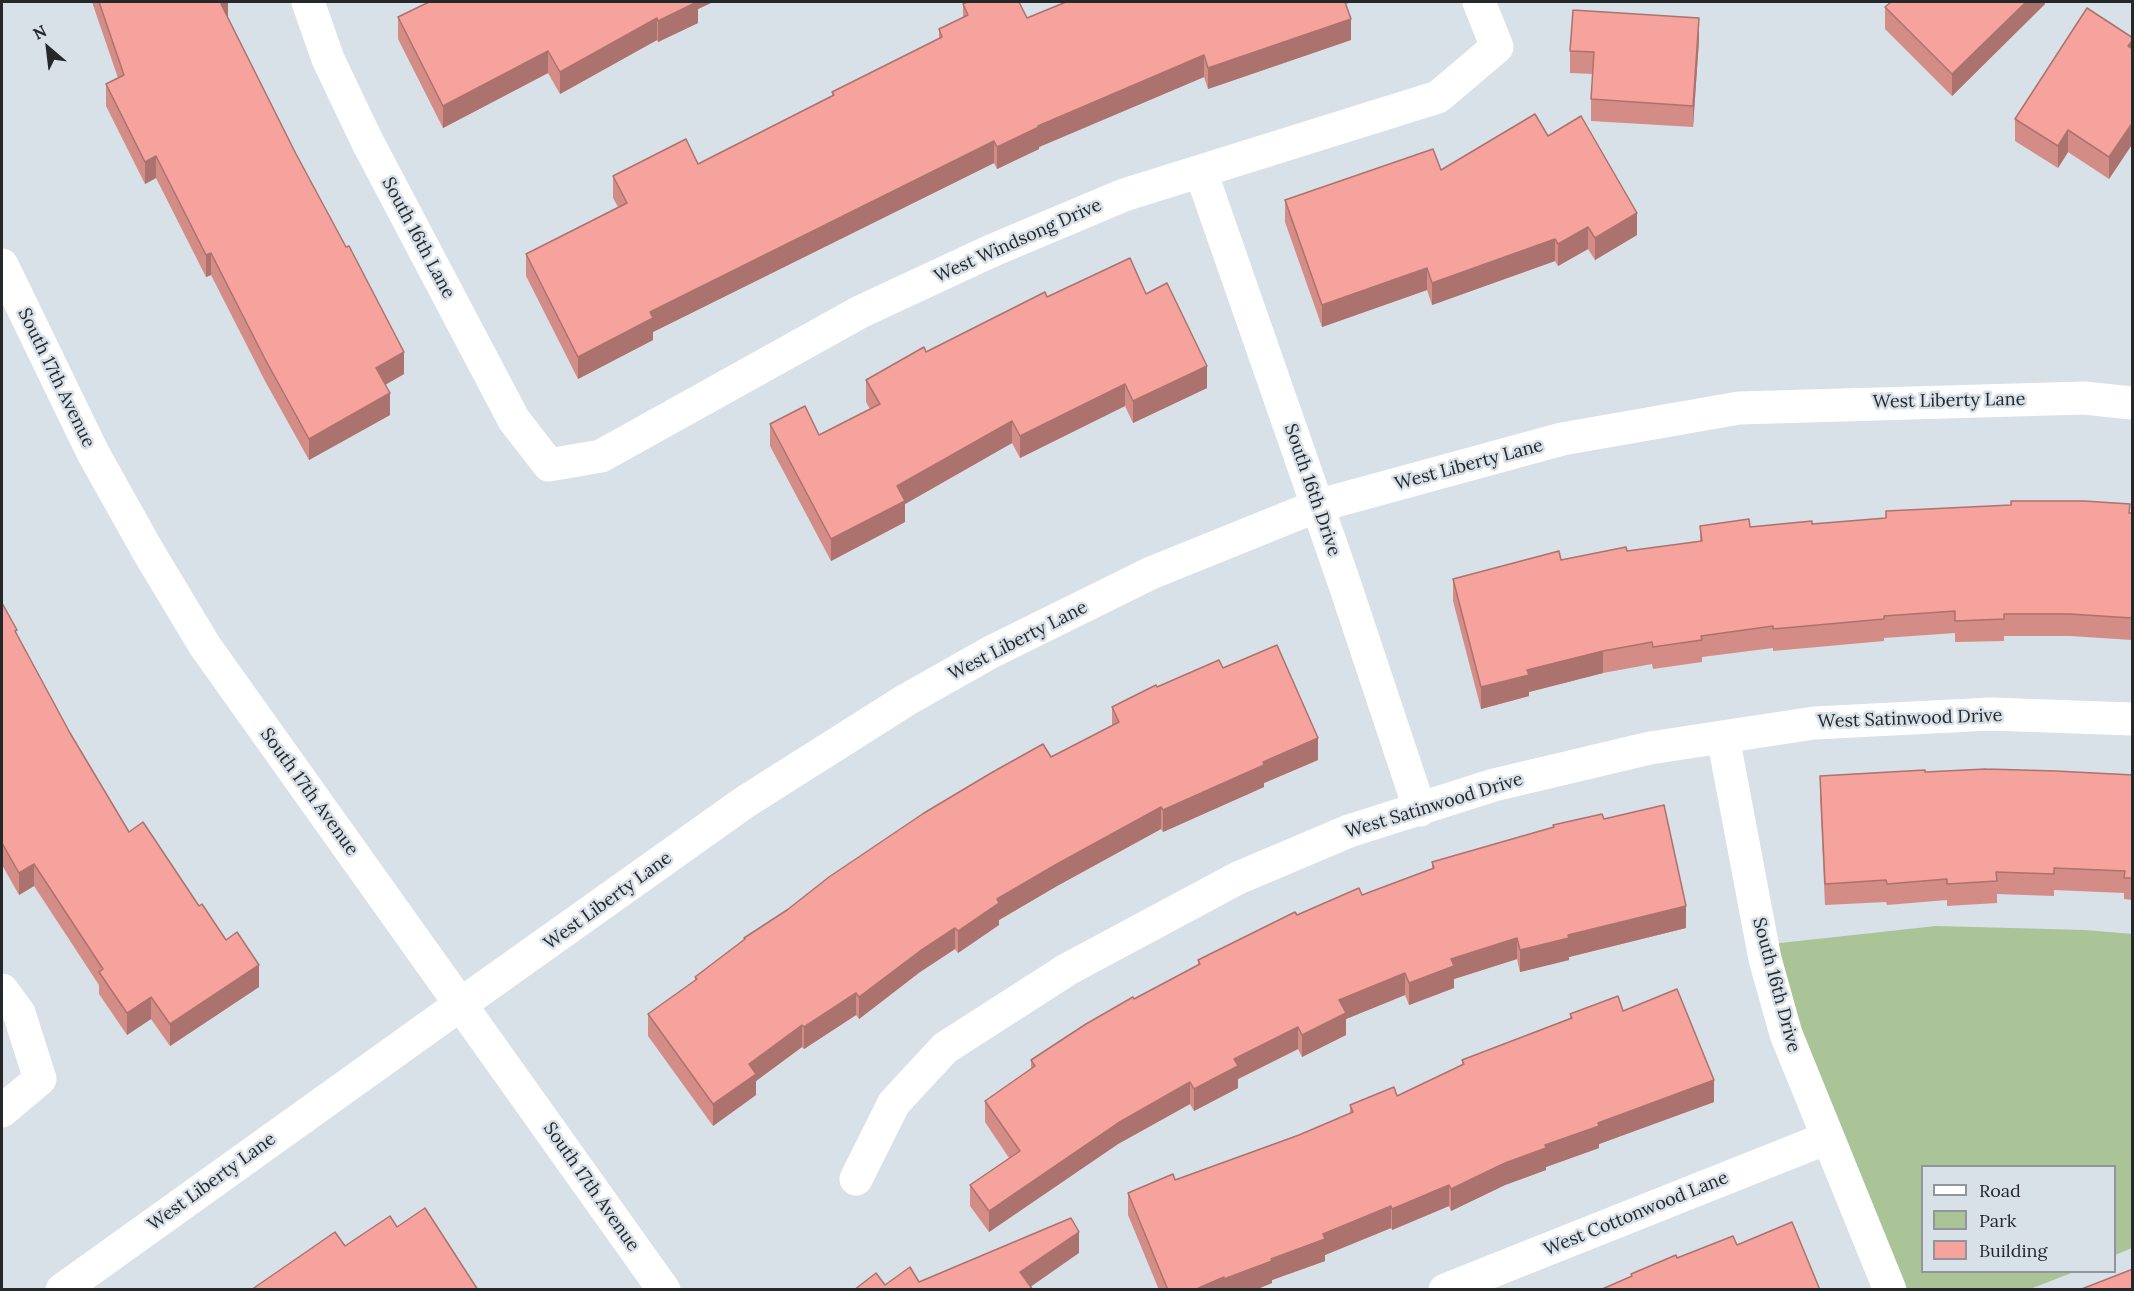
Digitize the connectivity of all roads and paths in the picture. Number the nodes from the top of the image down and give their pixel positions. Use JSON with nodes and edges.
{"nodes":[{"id":1,"x":308,"y":2,"type":"edge"},
{"id":2,"x":1479,"y":2,"type":"edge"},
{"id":3,"x":1201,"y":172,"type":"junction"},
{"id":4,"x":2,"y":265,"type":"edge"},
{"id":5,"x":2133,"y":403,"type":"edge"},
{"id":6,"x":549,"y":465,"type":"joint"},
{"id":7,"x":1317,"y":506,"type":"junction"},
{"id":8,"x":2133,"y":719,"type":"edge"},
{"id":9,"x":1723,"y":737,"type":"junction"},
{"id":10,"x":1420,"y":810,"type":"junction"},
{"id":11,"x":2,"y":990,"type":"edge"},
{"id":12,"x":461,"y":1004,"type":"junction"},
{"id":13,"x":2,"y":1111,"type":"edge"},
{"id":14,"x":1827,"y":1138,"type":"junction"},
{"id":15,"x":856,"y":1179,"type":"dead end"},
{"id":16,"x":62,"y":1290,"type":"edge"},
{"id":17,"x":664,"y":1290,"type":"edge"},
{"id":18,"x":1445,"y":1290,"type":"edge"},
{"id":19,"x":1890,"y":1290,"type":"edge"}],
"edges":[{"from":1,"to":6,"type":"street","name":"South 16th Lane"},
{"from":2,"to":3,"type":"street","name":"West Windsong Drive"},
{"from":3,"to":6,"type":"street","name":"West Windsong Drive"},
{"from":3,"to":7,"type":"street","name":"South 16th Drive"},
{"from":4,"to":12,"type":"street","name":"South 17th Avenue"},
{"from":5,"to":7,"type":"street","name":"West Liberty Lane"},
{"from":7,"to":10,"type":"street","name":"South 16th Drive"},
{"from":7,"to":12,"type":"street","name":"West Liberty Lane"},
{"from":8,"to":9,"type":"street","name":"West Satinwood Drive"},
{"from":9,"to":10,"type":"street","name":"West Satinwood Drive"},
{"from":9,"to":14,"type":"street","name":"South 16th Drive"},
{"from":10,"to":15,"type":"street","name":"West Satinwood Drive"},
{"from":11,"to":13,"type":"street"},
{"from":12,"to":16,"type":"street","name":"West Liberty Lane"},
{"from":12,"to":17,"type":"street","name":"South 17th Avenue"},
{"from":14,"to":18,"type":"street","name":"West Cottonwood Lane"},
{"from":14,"to":19,"type":"street","name":"South 16th Drive"}]}
